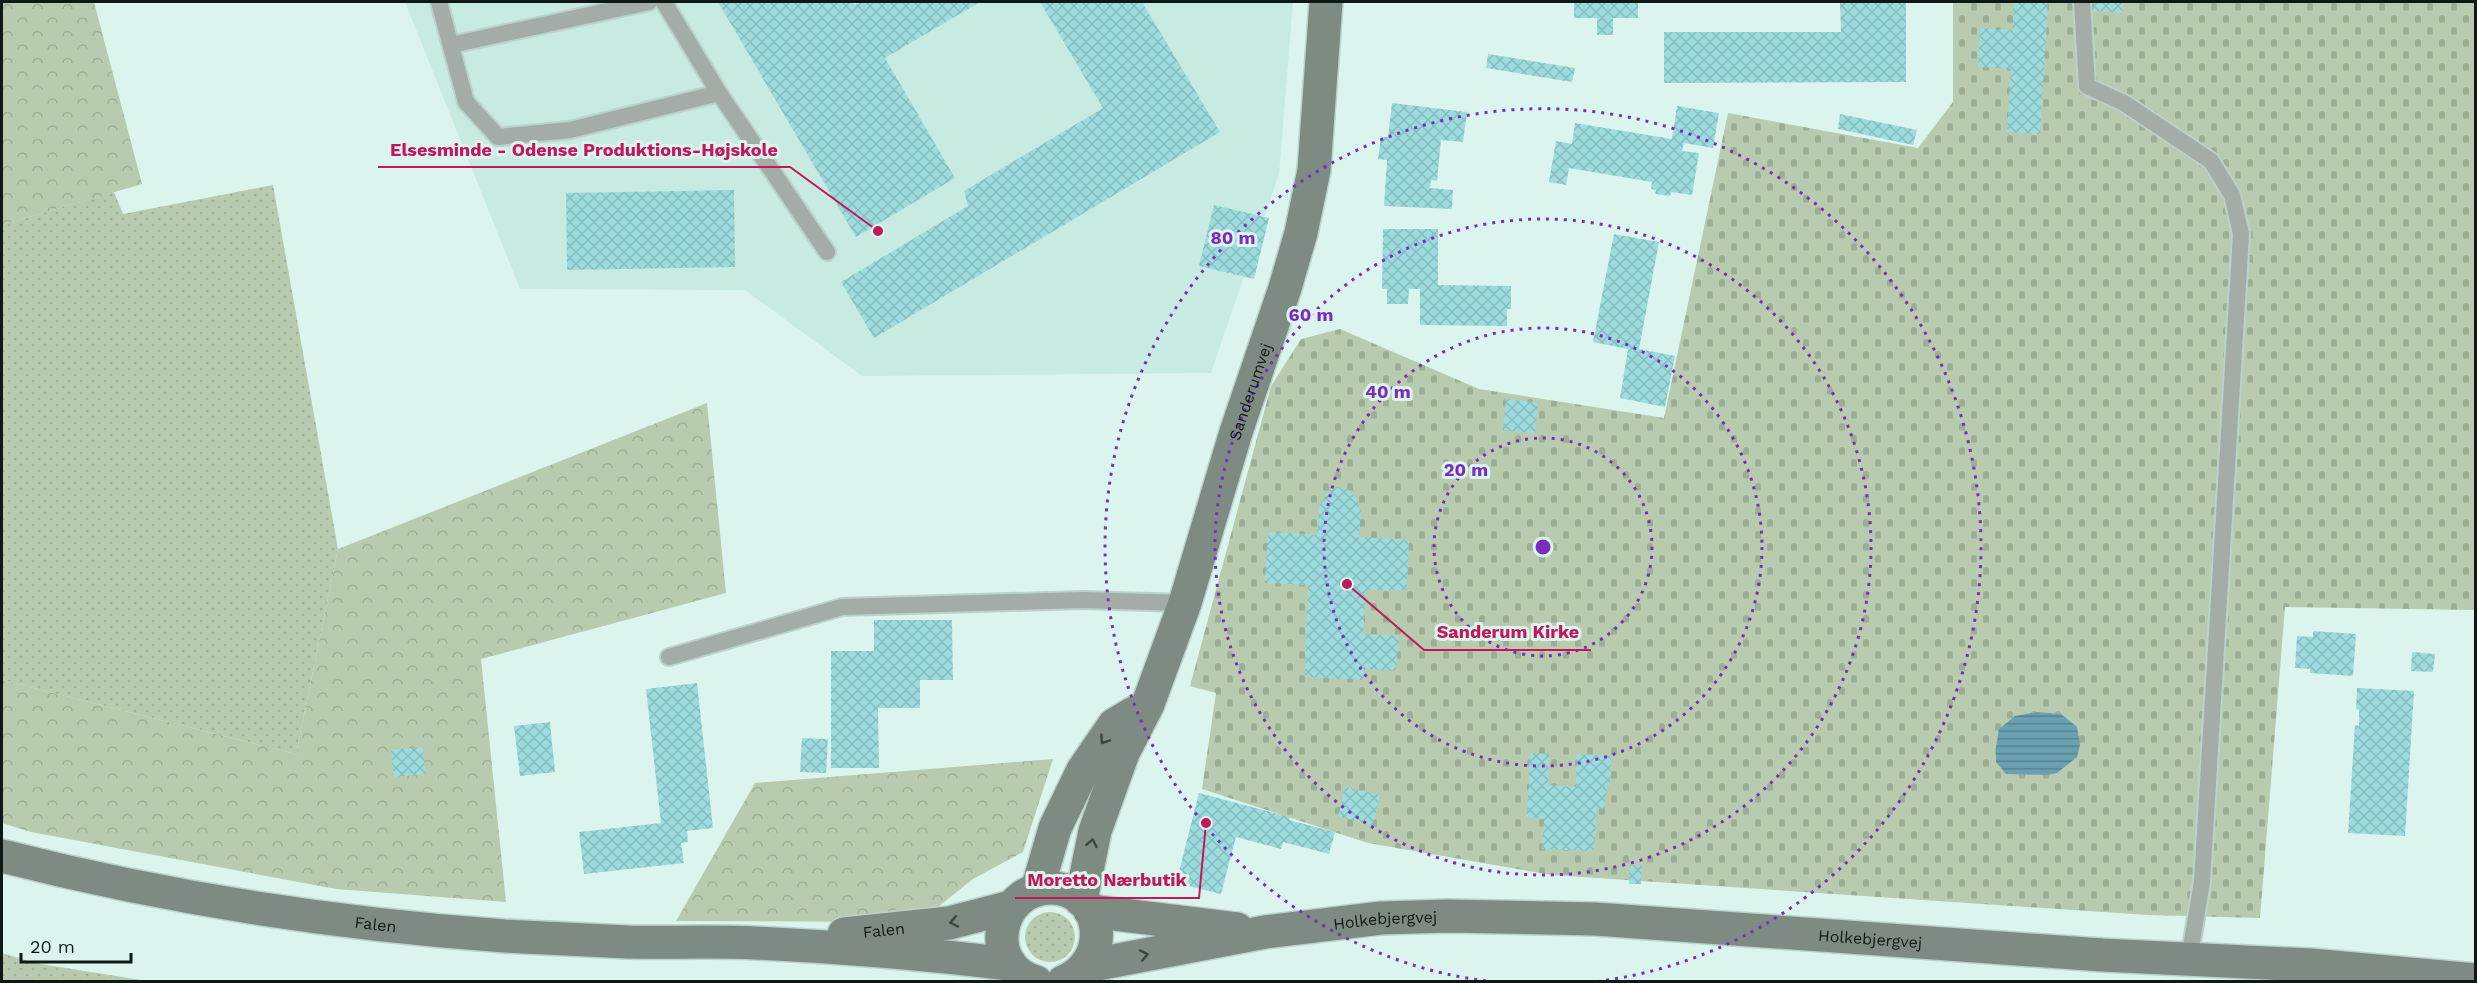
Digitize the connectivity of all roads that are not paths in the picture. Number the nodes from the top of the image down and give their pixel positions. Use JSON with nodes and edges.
{"nodes":[{"id":1,"x":439,"y":2,"type":"edge"},
{"id":2,"x":649,"y":2,"type":"edge"},
{"id":3,"x":663,"y":2,"type":"edge"},
{"id":4,"x":1326,"y":2,"type":"edge"},
{"id":5,"x":2082,"y":2,"type":"edge"},
{"id":6,"x":451,"y":45,"type":"junction"},
{"id":7,"x":719,"y":93,"type":"junction"},
{"id":8,"x":827,"y":252,"type":"dead end"},
{"id":9,"x":1185,"y":603,"type":"junction"},
{"id":10,"x":669,"y":657,"type":"dead end"},
{"id":11,"x":1149,"y":704,"type":"junction"},
{"id":12,"x":2,"y":856,"type":"edge"},
{"id":13,"x":1024,"y":899,"type":"junction"},
{"id":14,"x":1086,"y":906,"type":"junction"},
{"id":15,"x":1265,"y":932,"type":"junction"},
{"id":16,"x":755,"y":943,"type":"junction"},
{"id":17,"x":2189,"y":959,"type":"junction"},
{"id":18,"x":1075,"y":974,"type":"edge"},
{"id":19,"x":1020,"y":975,"type":"edge"},
{"id":20,"x":2475,"y":980,"type":"edge"}],
"edges":[{"from":1,"to":6,"type":"lane"},
{"from":2,"to":6,"type":"lane"},
{"from":3,"to":7,"type":"lane"},
{"from":4,"to":9,"type":"street","name":"Sanderumvej"},
{"from":5,"to":17,"type":"lane"},
{"from":6,"to":7,"type":"lane"},
{"from":7,"to":8,"type":"lane"},
{"from":9,"to":10,"type":"lane"},
{"from":9,"to":11,"type":"street","name":"Sanderumvej"},
{"from":11,"to":13,"type":"street","one_way":true},
{"from":14,"to":11,"type":"street","name":"Sanderumvej","one_way":true},
{"from":12,"to":16,"type":"street","name":"Falen"},
{"from":13,"to":14,"type":"street","name":"Falen"},
{"from":13,"to":16,"type":"street","name":"Falen","one_way":true},
{"from":13,"to":19,"type":"street"},
{"from":14,"to":15,"type":"street","name":"Holkebjergvej"},
{"from":14,"to":18,"type":"street"},
{"from":15,"to":17,"type":"street","name":"Holkebjergvej"},
{"from":18,"to":15,"type":"street","name":"Holkebjergvej","one_way":true},
{"from":16,"to":19,"type":"street","name":"Falen"},
{"from":17,"to":20,"type":"street","name":"Holkebjergvej"}]}
